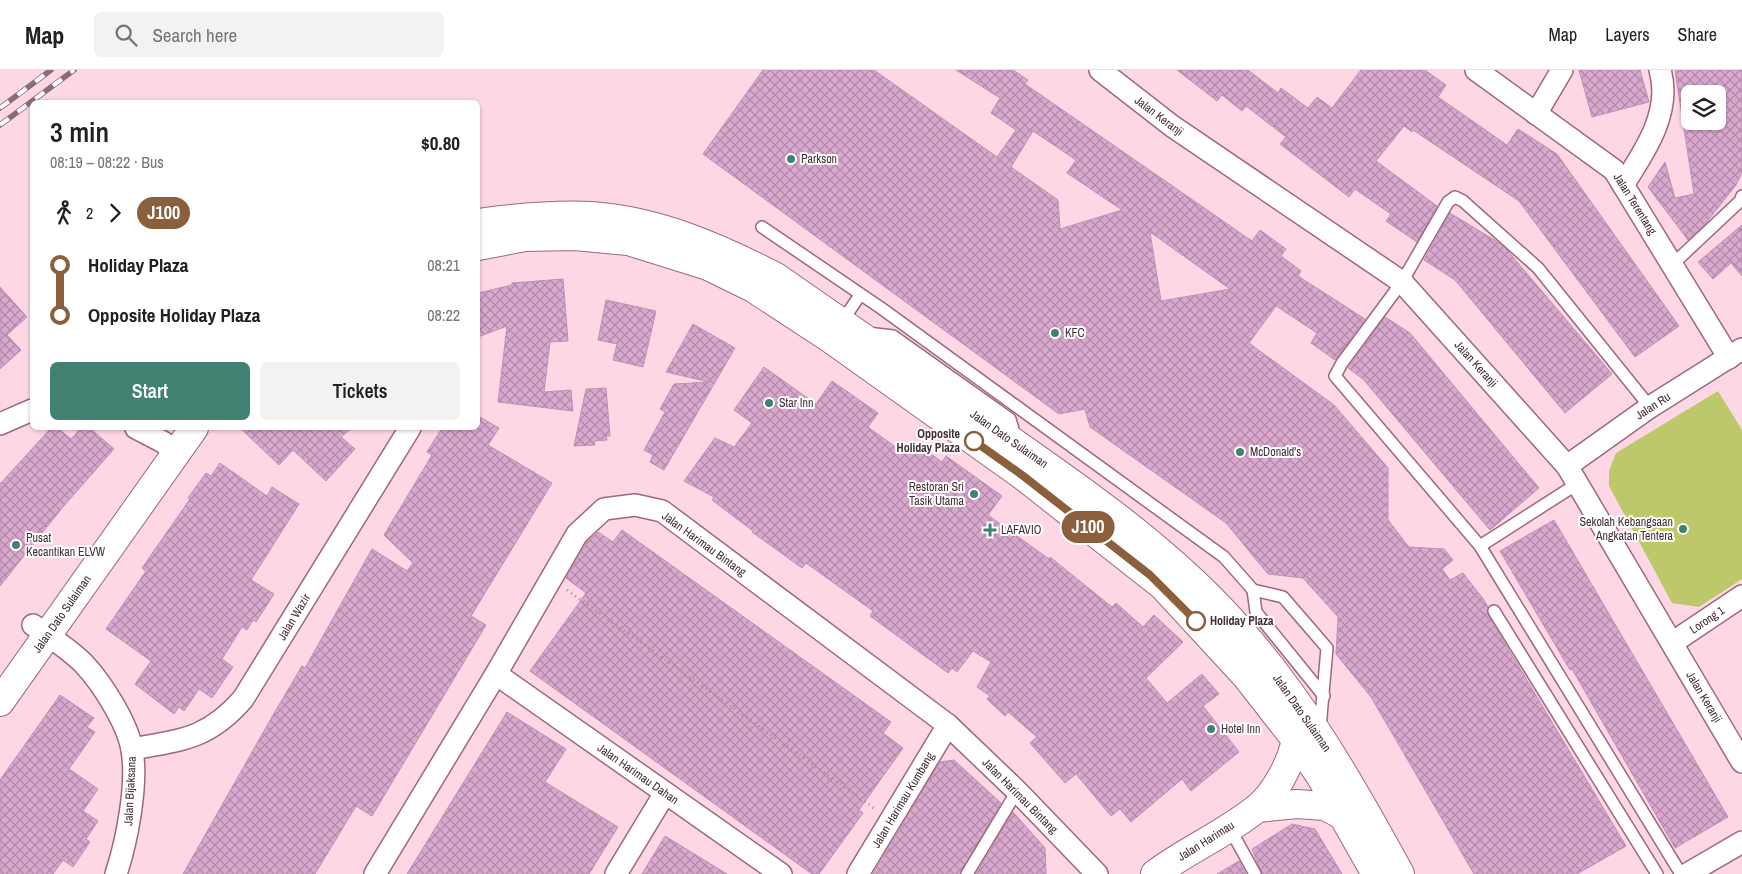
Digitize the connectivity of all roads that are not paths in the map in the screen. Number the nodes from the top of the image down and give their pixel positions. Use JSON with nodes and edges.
{"nodes":[{"id":1,"x":1100,"y":70,"type":"edge"},
{"id":2,"x":1476,"y":70,"type":"edge"},
{"id":3,"x":1562,"y":70,"type":"edge"},
{"id":4,"x":1660,"y":70,"type":"edge"},
{"id":5,"x":1536,"y":114,"type":"junction"},
{"id":6,"x":1623,"y":185,"type":"junction"},
{"id":7,"x":1742,"y":196,"type":"edge"},
{"id":8,"x":480,"y":223,"type":"edge"},
{"id":9,"x":762,"y":227,"type":"dead end"},
{"id":10,"x":480,"y":246,"type":"edge"},
{"id":11,"x":1672,"y":264,"type":"junction"},
{"id":12,"x":1402,"y":282,"type":"junction"},
{"id":13,"x":860,"y":295,"type":"junction"},
{"id":14,"x":842,"y":331,"type":"junction"},
{"id":15,"x":1736,"y":354,"type":"edge"},
{"id":16,"x":1650,"y":408,"type":"junction"},
{"id":17,"x":30,"y":411,"type":"edge"},
{"id":18,"x":0,"y":424,"type":"edge"},
{"id":19,"x":142,"y":430,"type":"edge"},
{"id":20,"x":190,"y":430,"type":"edge"},
{"id":21,"x":409,"y":430,"type":"edge"},
{"id":22,"x":170,"y":440,"type":"edge"},
{"id":23,"x":1567,"y":466,"type":"junction"},
{"id":24,"x":1578,"y":484,"type":"junction"},
{"id":25,"x":1480,"y":546,"type":"junction"},
{"id":26,"x":1253,"y":590,"type":"junction"},
{"id":27,"x":1742,"y":596,"type":"edge"},
{"id":28,"x":1494,"y":611,"type":"dead end"},
{"id":29,"x":40,"y":630,"type":"junction"},
{"id":30,"x":1672,"y":643,"type":"junction"},
{"id":31,"x":0,"y":671,"type":"edge"},
{"id":32,"x":496,"y":674,"type":"junction"},
{"id":33,"x":1324,"y":696,"type":"junction"},
{"id":34,"x":0,"y":702,"type":"edge"},
{"id":35,"x":948,"y":725,"type":"junction"},
{"id":36,"x":1308,"y":738,"type":"junction"},
{"id":37,"x":132,"y":749,"type":"junction"},
{"id":38,"x":1742,"y":762,"type":"edge"},
{"id":39,"x":1017,"y":791,"type":"junction"},
{"id":40,"x":665,"y":793,"type":"junction"},
{"id":41,"x":1258,"y":808,"type":"junction"},
{"id":42,"x":1344,"y":816,"type":"junction"},
{"id":43,"x":1229,"y":827,"type":"junction"},
{"id":44,"x":1742,"y":842,"type":"edge"},
{"id":45,"x":116,"y":874,"type":"edge"},
{"id":46,"x":375,"y":874,"type":"edge"},
{"id":47,"x":616,"y":874,"type":"edge"},
{"id":48,"x":780,"y":874,"type":"edge"},
{"id":49,"x":858,"y":874,"type":"edge"},
{"id":50,"x":967,"y":874,"type":"edge"},
{"id":51,"x":1097,"y":874,"type":"edge"},
{"id":52,"x":1155,"y":874,"type":"edge"},
{"id":53,"x":1255,"y":874,"type":"edge"},
{"id":54,"x":1376,"y":874,"type":"edge"},
{"id":55,"x":1400,"y":874,"type":"edge"},
{"id":56,"x":1657,"y":874,"type":"edge"},
{"id":57,"x":1681,"y":874,"type":"edge"},
{"id":58,"x":1687,"y":874,"type":"edge"}],
"edges":[{"from":1,"to":12,"type":"street","name":"Jalan Keranji"},
{"from":2,"to":5,"type":"street","name":"Jalan Terentang"},
{"from":3,"to":5,"type":"street"},
{"from":4,"to":6,"type":"street"},
{"from":5,"to":6,"type":"street","name":"Jalan Terentang"},
{"from":6,"to":11,"type":"street","name":"Jalan Terentang"},
{"from":7,"to":11,"type":"lane"},
{"from":8,"to":14,"type":"street","name":"Jalan Dato Sulaiman"},
{"from":9,"to":13,"type":"lane"},
{"from":10,"to":14,"type":"street","name":"Jalan Dato Sulaiman"},
{"from":11,"to":15,"type":"street","name":"Jalan Terentang"},
{"from":12,"to":16,"type":"lane"},
{"from":12,"to":23,"type":"street","name":"Jalan Keranji"},
{"from":12,"to":25,"type":"lane"},
{"from":13,"to":14,"type":"lane"},
{"from":13,"to":26,"type":"lane"},
{"from":14,"to":36,"type":"street","name":"Jalan Dato Sulaiman"},
{"from":14,"to":36,"type":"street","name":"Jalan Dato Sulaiman"},
{"from":15,"to":16,"type":"street","name":"Jalan Ru"},
{"from":16,"to":23,"type":"street","name":"Jalan Ru"},
{"from":17,"to":18,"type":"street"},
{"from":19,"to":22,"type":"street"},
{"from":20,"to":22,"type":"street","name":"Jalan Dato Sulaiman"},
{"from":21,"to":37,"type":"street","name":"Jalan Wazir"},
{"from":22,"to":29,"type":"street","name":"Jalan Dato Sulaiman"},
{"from":23,"to":24,"type":"street","name":"Jalan Keranji"},
{"from":24,"to":25,"type":"lane"},
{"from":24,"to":30,"type":"street","name":"Jalan Keranji"},
{"from":25,"to":57,"type":"lane"},
{"from":26,"to":33,"type":"lane"},
{"from":26,"to":33,"type":"lane"},
{"from":27,"to":30,"type":"street","name":"Lorong 1"},
{"from":28,"to":56,"type":"lane"},
{"from":29,"to":31,"type":"street","name":"Jalan Dato Sulaiman"},
{"from":29,"to":34,"type":"street","name":"Jalan Dato Sulaiman"},
{"from":29,"to":37,"type":"street","name":"Jalan Bijaksana"},
{"from":30,"to":38,"type":"street","name":"Jalan Keranji"},
{"from":32,"to":35,"type":"street","name":"Jalan Harimau Bintang"},
{"from":32,"to":40,"type":"street","name":"Jalan Harimau Dahan"},
{"from":32,"to":46,"type":"street","name":"Jalan Harimau Bintang"},
{"from":33,"to":36,"type":"lane"},
{"from":35,"to":39,"type":"street","name":"Jalan Harimau Bintang"},
{"from":35,"to":49,"type":"street","name":"Jalan Harimau Kumbang"},
{"from":36,"to":41,"type":"street","name":"Jalan Harimau"},
{"from":36,"to":42,"type":"street","name":"Jalan Dato Sulaiman"},
{"from":36,"to":55,"type":"street","name":"Jalan Dato Sulaiman"},
{"from":37,"to":45,"type":"street","name":"Jalan Bijaksana"},
{"from":39,"to":50,"type":"lane"},
{"from":39,"to":51,"type":"street","name":"Jalan Harimau Bintang"},
{"from":40,"to":47,"type":"street"},
{"from":40,"to":48,"type":"street","name":"Jalan Harimau Dahan"},
{"from":41,"to":42,"type":"street","name":"Jalan Harimau"},
{"from":41,"to":43,"type":"street","name":"Jalan Harimau"},
{"from":42,"to":54,"type":"street","name":"Jalan Dato Sulaiman"},
{"from":43,"to":52,"type":"street","name":"Jalan Harimau"},
{"from":43,"to":53,"type":"lane"},
{"from":44,"to":58,"type":"street"}]}
